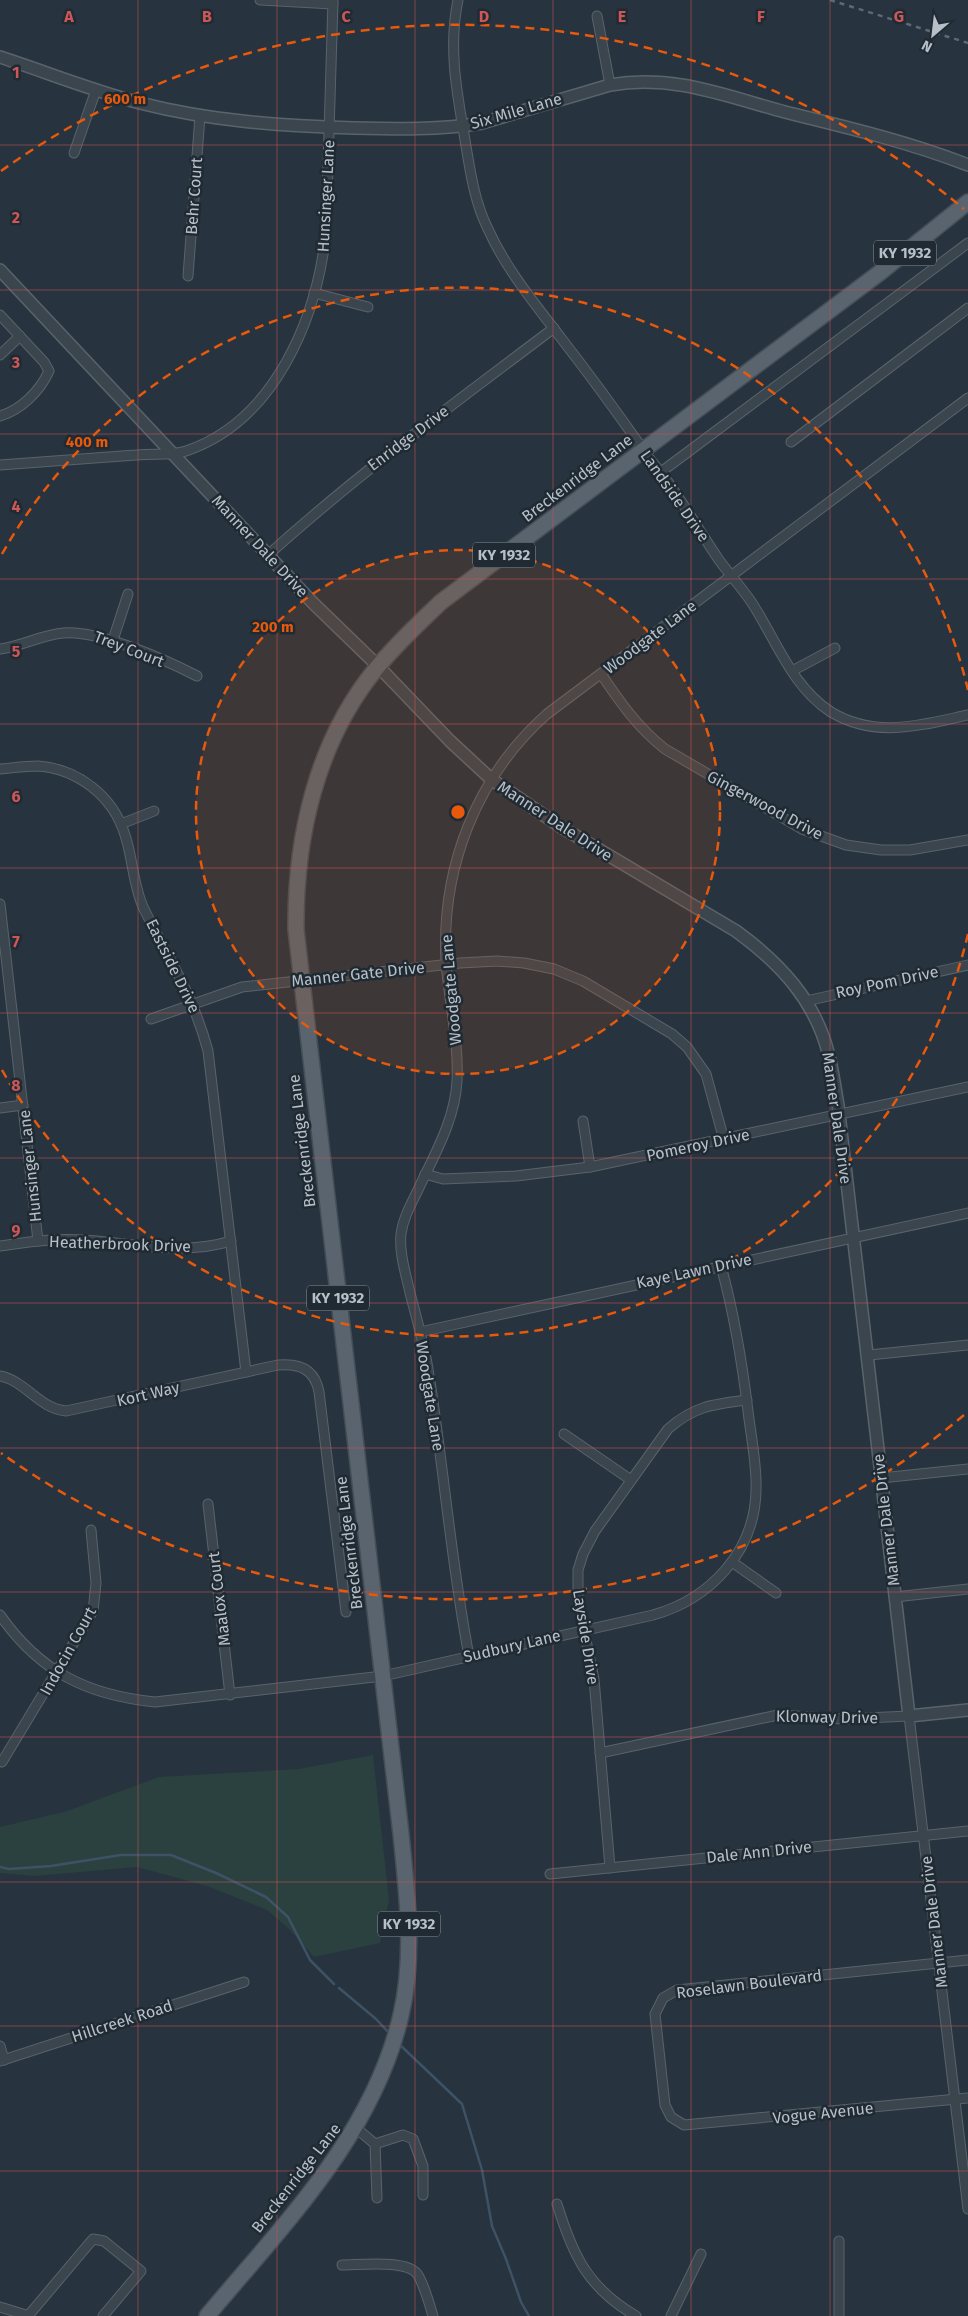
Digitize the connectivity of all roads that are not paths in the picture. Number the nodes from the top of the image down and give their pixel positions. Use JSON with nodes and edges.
{"nodes":[{"id":1,"x":260,"y":0,"type":"edge"},
{"id":2,"x":458,"y":0,"type":"edge"},
{"id":3,"x":333,"y":2,"type":"edge"},
{"id":4,"x":597,"y":16,"type":"dead end"},
{"id":5,"x":0,"y":56,"type":"edge"},
{"id":6,"x":610,"y":85,"type":"junction"},
{"id":7,"x":96,"y":90,"type":"junction"},
{"id":8,"x":200,"y":116,"type":"junction"},
{"id":9,"x":462,"y":126,"type":"junction"},
{"id":10,"x":329,"y":128,"type":"junction"},
{"id":11,"x":74,"y":153,"type":"dead end"},
{"id":12,"x":968,"y":165,"type":"edge"},
{"id":13,"x":968,"y":202,"type":"edge"},
{"id":14,"x":968,"y":243,"type":"edge"},
{"id":15,"x":0,"y":270,"type":"edge"},
{"id":16,"x":188,"y":276,"type":"dead end"},
{"id":17,"x":314,"y":293,"type":"junction"},
{"id":18,"x":368,"y":307,"type":"dead end"},
{"id":19,"x":968,"y":308,"type":"edge"},
{"id":20,"x":0,"y":315,"type":"edge"},
{"id":21,"x":554,"y":328,"type":"junction"},
{"id":22,"x":20,"y":336,"type":"junction"},
{"id":23,"x":0,"y":355,"type":"edge"},
{"id":24,"x":968,"y":399,"type":"edge"},
{"id":25,"x":0,"y":416,"type":"edge"},
{"id":26,"x":791,"y":442,"type":"dead end"},
{"id":27,"x":643,"y":450,"type":"junction"},
{"id":28,"x":172,"y":452,"type":"junction"},
{"id":29,"x":0,"y":465,"type":"edge"},
{"id":30,"x":661,"y":472,"type":"junction"},
{"id":31,"x":268,"y":555,"type":"junction"},
{"id":32,"x":731,"y":576,"type":"junction"},
{"id":33,"x":128,"y":594,"type":"dead end"},
{"id":34,"x":113,"y":640,"type":"junction"},
{"id":35,"x":835,"y":648,"type":"dead end"},
{"id":36,"x":0,"y":649,"type":"edge"},
{"id":37,"x":378,"y":666,"type":"junction"},
{"id":38,"x":792,"y":671,"type":"junction"},
{"id":39,"x":601,"y":674,"type":"junction"},
{"id":40,"x":198,"y":676,"type":"dead end"},
{"id":41,"x":968,"y":715,"type":"edge"},
{"id":42,"x":0,"y":770,"type":"edge"},
{"id":43,"x":490,"y":779,"type":"junction"},
{"id":44,"x":154,"y":811,"type":"dead end"},
{"id":45,"x":121,"y":824,"type":"junction"},
{"id":46,"x":968,"y":840,"type":"edge"},
{"id":47,"x":0,"y":904,"type":"edge"},
{"id":48,"x":446,"y":965,"type":"junction"},
{"id":49,"x":968,"y":965,"type":"edge"},
{"id":50,"x":301,"y":980,"type":"junction"},
{"id":51,"x":806,"y":1001,"type":"junction"},
{"id":52,"x":192,"y":1003,"type":"junction"},
{"id":53,"x":151,"y":1020,"type":"dead end"},
{"id":54,"x":968,"y":1087,"type":"edge"},
{"id":55,"x":24,"y":1105,"type":"junction"},
{"id":56,"x":0,"y":1108,"type":"edge"},
{"id":57,"x":839,"y":1115,"type":"junction"},
{"id":58,"x":583,"y":1121,"type":"dead end"},
{"id":59,"x":724,"y":1140,"type":"junction"},
{"id":60,"x":590,"y":1167,"type":"junction"},
{"id":61,"x":425,"y":1174,"type":"junction"},
{"id":62,"x":968,"y":1213,"type":"edge"},
{"id":63,"x":853,"y":1237,"type":"junction"},
{"id":64,"x":38,"y":1241,"type":"junction"},
{"id":65,"x":231,"y":1241,"type":"junction"},
{"id":66,"x":0,"y":1246,"type":"edge"},
{"id":67,"x":721,"y":1266,"type":"junction"},
{"id":68,"x":420,"y":1332,"type":"junction"},
{"id":69,"x":968,"y":1344,"type":"edge"},
{"id":70,"x":869,"y":1356,"type":"junction"},
{"id":71,"x":246,"y":1372,"type":"junction"},
{"id":72,"x":0,"y":1376,"type":"edge"},
{"id":73,"x":747,"y":1400,"type":"junction"},
{"id":74,"x":564,"y":1434,"type":"dead end"},
{"id":75,"x":968,"y":1469,"type":"edge"},
{"id":76,"x":881,"y":1478,"type":"junction"},
{"id":77,"x":631,"y":1480,"type":"junction"},
{"id":78,"x":208,"y":1504,"type":"dead end"},
{"id":79,"x":91,"y":1530,"type":"dead end"},
{"id":80,"x":732,"y":1562,"type":"junction"},
{"id":81,"x":968,"y":1590,"type":"edge"},
{"id":82,"x":776,"y":1593,"type":"dead end"},
{"id":83,"x":895,"y":1597,"type":"junction"},
{"id":84,"x":346,"y":1612,"type":"dead end"},
{"id":85,"x":0,"y":1615,"type":"edge"},
{"id":86,"x":584,"y":1630,"type":"junction"},
{"id":87,"x":469,"y":1656,"type":"junction"},
{"id":88,"x":57,"y":1673,"type":"junction"},
{"id":89,"x":383,"y":1676,"type":"junction"},
{"id":90,"x":230,"y":1695,"type":"junction"},
{"id":91,"x":968,"y":1710,"type":"edge"},
{"id":92,"x":909,"y":1716,"type":"junction"},
{"id":93,"x":600,"y":1754,"type":"junction"},
{"id":94,"x":2,"y":1762,"type":"dead end"},
{"id":95,"x":968,"y":1831,"type":"edge"},
{"id":96,"x":924,"y":1835,"type":"junction"},
{"id":97,"x":610,"y":1868,"type":"junction"},
{"id":98,"x":550,"y":1874,"type":"dead end"},
{"id":99,"x":968,"y":1960,"type":"edge"},
{"id":100,"x":939,"y":1962,"type":"junction"},
{"id":101,"x":244,"y":1982,"type":"dead end"},
{"id":102,"x":0,"y":2046,"type":"edge"},
{"id":103,"x":2,"y":2060,"type":"edge"},
{"id":104,"x":968,"y":2098,"type":"edge"},
{"id":105,"x":955,"y":2099,"type":"junction"},
{"id":106,"x":678,"y":2123,"type":"joint"},
{"id":107,"x":356,"y":2128,"type":"junction"},
{"id":108,"x":376,"y":2144,"type":"junction"},
{"id":109,"x":423,"y":2195,"type":"dead end"},
{"id":110,"x":377,"y":2198,"type":"dead end"},
{"id":111,"x":557,"y":2204,"type":"dead end"},
{"id":112,"x":968,"y":2209,"type":"edge"},
{"id":113,"x":840,"y":2241,"type":"dead end"},
{"id":114,"x":701,"y":2254,"type":"dead end"},
{"id":115,"x":342,"y":2265,"type":"dead end"},
{"id":116,"x":0,"y":2307,"type":"edge"},
{"id":117,"x":28,"y":2316,"type":"edge"},
{"id":118,"x":103,"y":2316,"type":"edge"},
{"id":119,"x":206,"y":2316,"type":"edge"},
{"id":120,"x":433,"y":2316,"type":"edge"},
{"id":121,"x":636,"y":2316,"type":"edge"},
{"id":122,"x":671,"y":2316,"type":"edge"},
{"id":123,"x":839,"y":2316,"type":"edge"}],
"edges":[{"from":1,"to":3,"type":"street"},
{"from":2,"to":9,"type":"street","name":"Landside Drive"},
{"from":3,"to":10,"type":"street","name":"Hunsinger Lane"},
{"from":4,"to":6,"type":"street"},
{"from":5,"to":7,"type":"street","name":"Six Mile Lane"},
{"from":6,"to":9,"type":"street","name":"Six Mile Lane"},
{"from":6,"to":12,"type":"street","name":"Six Mile Lane"},
{"from":7,"to":8,"type":"street","name":"Six Mile Lane"},
{"from":7,"to":11,"type":"street"},
{"from":8,"to":10,"type":"street","name":"Six Mile Lane"},
{"from":8,"to":16,"type":"street","name":"Behr Court"},
{"from":9,"to":10,"type":"street","name":"Six Mile Lane"},
{"from":9,"to":21,"type":"street","name":"Landside Drive"},
{"from":10,"to":17,"type":"street","name":"Hunsinger Lane"},
{"from":13,"to":27,"type":"main road","name":"Breckenridge Lane","number":"KY 1932"},
{"from":14,"to":30,"type":"street"},
{"from":15,"to":28,"type":"street","name":"Manner Dale Drive"},
{"from":17,"to":18,"type":"street"},
{"from":17,"to":28,"type":"street","name":"Hunsinger Lane"},
{"from":19,"to":26,"type":"street"},
{"from":20,"to":22,"type":"street"},
{"from":21,"to":27,"type":"street","name":"Landside Drive"},
{"from":21,"to":31,"type":"street","name":"Enridge Drive"},
{"from":22,"to":23,"type":"street"},
{"from":22,"to":25,"type":"street"},
{"from":24,"to":32,"type":"street","name":"Woodgate Lane"},
{"from":27,"to":30,"type":"street","name":"Landside Drive"},
{"from":27,"to":37,"type":"main road","name":"Breckenridge Lane","number":"KY 1932"},
{"from":28,"to":29,"type":"street","name":"Hunsinger Lane"},
{"from":28,"to":31,"type":"street","name":"Manner Dale Drive"},
{"from":30,"to":32,"type":"street","name":"Landside Drive"},
{"from":31,"to":37,"type":"street","name":"Manner Dale Drive"},
{"from":32,"to":38,"type":"street","name":"Landside Drive"},
{"from":32,"to":39,"type":"street","name":"Woodgate Lane"},
{"from":33,"to":34,"type":"street"},
{"from":34,"to":36,"type":"street","name":"Trey Court"},
{"from":34,"to":40,"type":"street","name":"Trey Court"},
{"from":35,"to":38,"type":"street"},
{"from":37,"to":43,"type":"street","name":"Manner Dale Drive"},
{"from":37,"to":50,"type":"main road","name":"Breckenridge Lane","number":"KY 1932"},
{"from":38,"to":41,"type":"street","name":"Landside Drive"},
{"from":39,"to":43,"type":"street","name":"Woodgate Lane"},
{"from":39,"to":46,"type":"street","name":"Gingerwood Drive"},
{"from":42,"to":45,"type":"street","name":"Eastside Drive"},
{"from":43,"to":48,"type":"street","name":"Woodgate Lane"},
{"from":43,"to":51,"type":"street","name":"Manner Dale Drive"},
{"from":44,"to":45,"type":"street"},
{"from":45,"to":52,"type":"street","name":"Eastside Drive"},
{"from":47,"to":55,"type":"street","name":"Hunsinger Lane"},
{"from":48,"to":50,"type":"street","name":"Manner Gate Drive"},
{"from":48,"to":59,"type":"street","name":"Manner Gate Drive"},
{"from":48,"to":61,"type":"street","name":"Woodgate Lane"},
{"from":49,"to":51,"type":"street","name":"Roy Pom Drive"},
{"from":50,"to":52,"type":"street","name":"Manner Gate Drive"},
{"from":50,"to":89,"type":"main road","name":"Breckenridge Lane","number":"KY 1932"},
{"from":51,"to":57,"type":"street","name":"Manner Dale Drive"},
{"from":52,"to":53,"type":"street","name":"Manner Gate Drive"},
{"from":52,"to":65,"type":"street","name":"Eastside Drive"},
{"from":54,"to":57,"type":"street","name":"Pomeroy Drive"},
{"from":55,"to":56,"type":"street"},
{"from":55,"to":64,"type":"street","name":"Hunsinger Lane"},
{"from":57,"to":59,"type":"street","name":"Pomeroy Drive"},
{"from":57,"to":63,"type":"street","name":"Manner Dale Drive"},
{"from":58,"to":60,"type":"street"},
{"from":59,"to":60,"type":"street","name":"Pomeroy Drive"},
{"from":60,"to":61,"type":"street","name":"Pomeroy Drive"},
{"from":61,"to":68,"type":"street","name":"Woodgate Lane"},
{"from":62,"to":63,"type":"street","name":"Kaye Lawn Drive"},
{"from":63,"to":67,"type":"street","name":"Kaye Lawn Drive"},
{"from":63,"to":70,"type":"street","name":"Manner Dale Drive"},
{"from":64,"to":65,"type":"street","name":"Heatherbrook Drive"},
{"from":64,"to":66,"type":"street","name":"Hunsinger Lane"},
{"from":65,"to":71,"type":"street","name":"Eastside Drive"},
{"from":67,"to":68,"type":"street","name":"Kaye Lawn Drive"},
{"from":67,"to":73,"type":"street","name":"Sudbury Lane"},
{"from":68,"to":87,"type":"street","name":"Woodgate Lane"},
{"from":69,"to":70,"type":"street"},
{"from":70,"to":76,"type":"street","name":"Manner Dale Drive"},
{"from":71,"to":72,"type":"street","name":"Kort Way"},
{"from":71,"to":84,"type":"street","name":"Kort Way"},
{"from":73,"to":77,"type":"street","name":"Layside Drive"},
{"from":73,"to":80,"type":"street","name":"Sudbury Lane"},
{"from":74,"to":77,"type":"street"},
{"from":75,"to":76,"type":"street"},
{"from":76,"to":83,"type":"street","name":"Manner Dale Drive"},
{"from":77,"to":86,"type":"street","name":"Layside Drive"},
{"from":78,"to":90,"type":"street","name":"Maalox Court"},
{"from":79,"to":88,"type":"street","name":"Indocin Court"},
{"from":80,"to":82,"type":"street"},
{"from":80,"to":86,"type":"street","name":"Sudbury Lane"},
{"from":81,"to":83,"type":"street"},
{"from":83,"to":92,"type":"street","name":"Manner Dale Drive"},
{"from":85,"to":88,"type":"street","name":"Sudbury Lane"},
{"from":86,"to":87,"type":"street","name":"Sudbury Lane"},
{"from":86,"to":93,"type":"street","name":"Layside Drive"},
{"from":87,"to":89,"type":"street","name":"Sudbury Lane"},
{"from":88,"to":90,"type":"street","name":"Sudbury Lane"},
{"from":88,"to":94,"type":"street","name":"Indocin Court"},
{"from":89,"to":90,"type":"street","name":"Sudbury Lane"},
{"from":89,"to":107,"type":"main road","name":"Breckenridge Lane","number":"KY 1932"},
{"from":91,"to":92,"type":"street","name":"Klonway Drive"},
{"from":92,"to":93,"type":"street","name":"Klonway Drive"},
{"from":92,"to":96,"type":"street","name":"Manner Dale Drive"},
{"from":93,"to":97,"type":"street","name":"Layside Drive"},
{"from":95,"to":96,"type":"street","name":"Dale Ann Drive"},
{"from":96,"to":97,"type":"street","name":"Dale Ann Drive"},
{"from":96,"to":100,"type":"street","name":"Manner Dale Drive"},
{"from":97,"to":98,"type":"street","name":"Dale Ann Drive"},
{"from":99,"to":100,"type":"street","name":"Roselawn Boulevard"},
{"from":100,"to":105,"type":"street","name":"Manner Dale Drive"},
{"from":100,"to":106,"type":"street","name":"Roselawn Boulevard"},
{"from":101,"to":103,"type":"street","name":"Hillcreek Road"},
{"from":102,"to":103,"type":"street"},
{"from":104,"to":105,"type":"street","name":"Vogue Avenue"},
{"from":105,"to":106,"type":"street","name":"Vogue Avenue"},
{"from":105,"to":112,"type":"street","name":"Manner Dale Drive"},
{"from":107,"to":108,"type":"street"},
{"from":107,"to":119,"type":"main road","name":"Breckenridge Lane","number":"KY 1932"},
{"from":108,"to":109,"type":"street"},
{"from":108,"to":110,"type":"street"},
{"from":111,"to":121,"type":"street"},
{"from":113,"to":123,"type":"street"},
{"from":114,"to":122,"type":"street"},
{"from":115,"to":120,"type":"street"},
{"from":116,"to":117,"type":"street"},
{"from":117,"to":118,"type":"street"}]}
